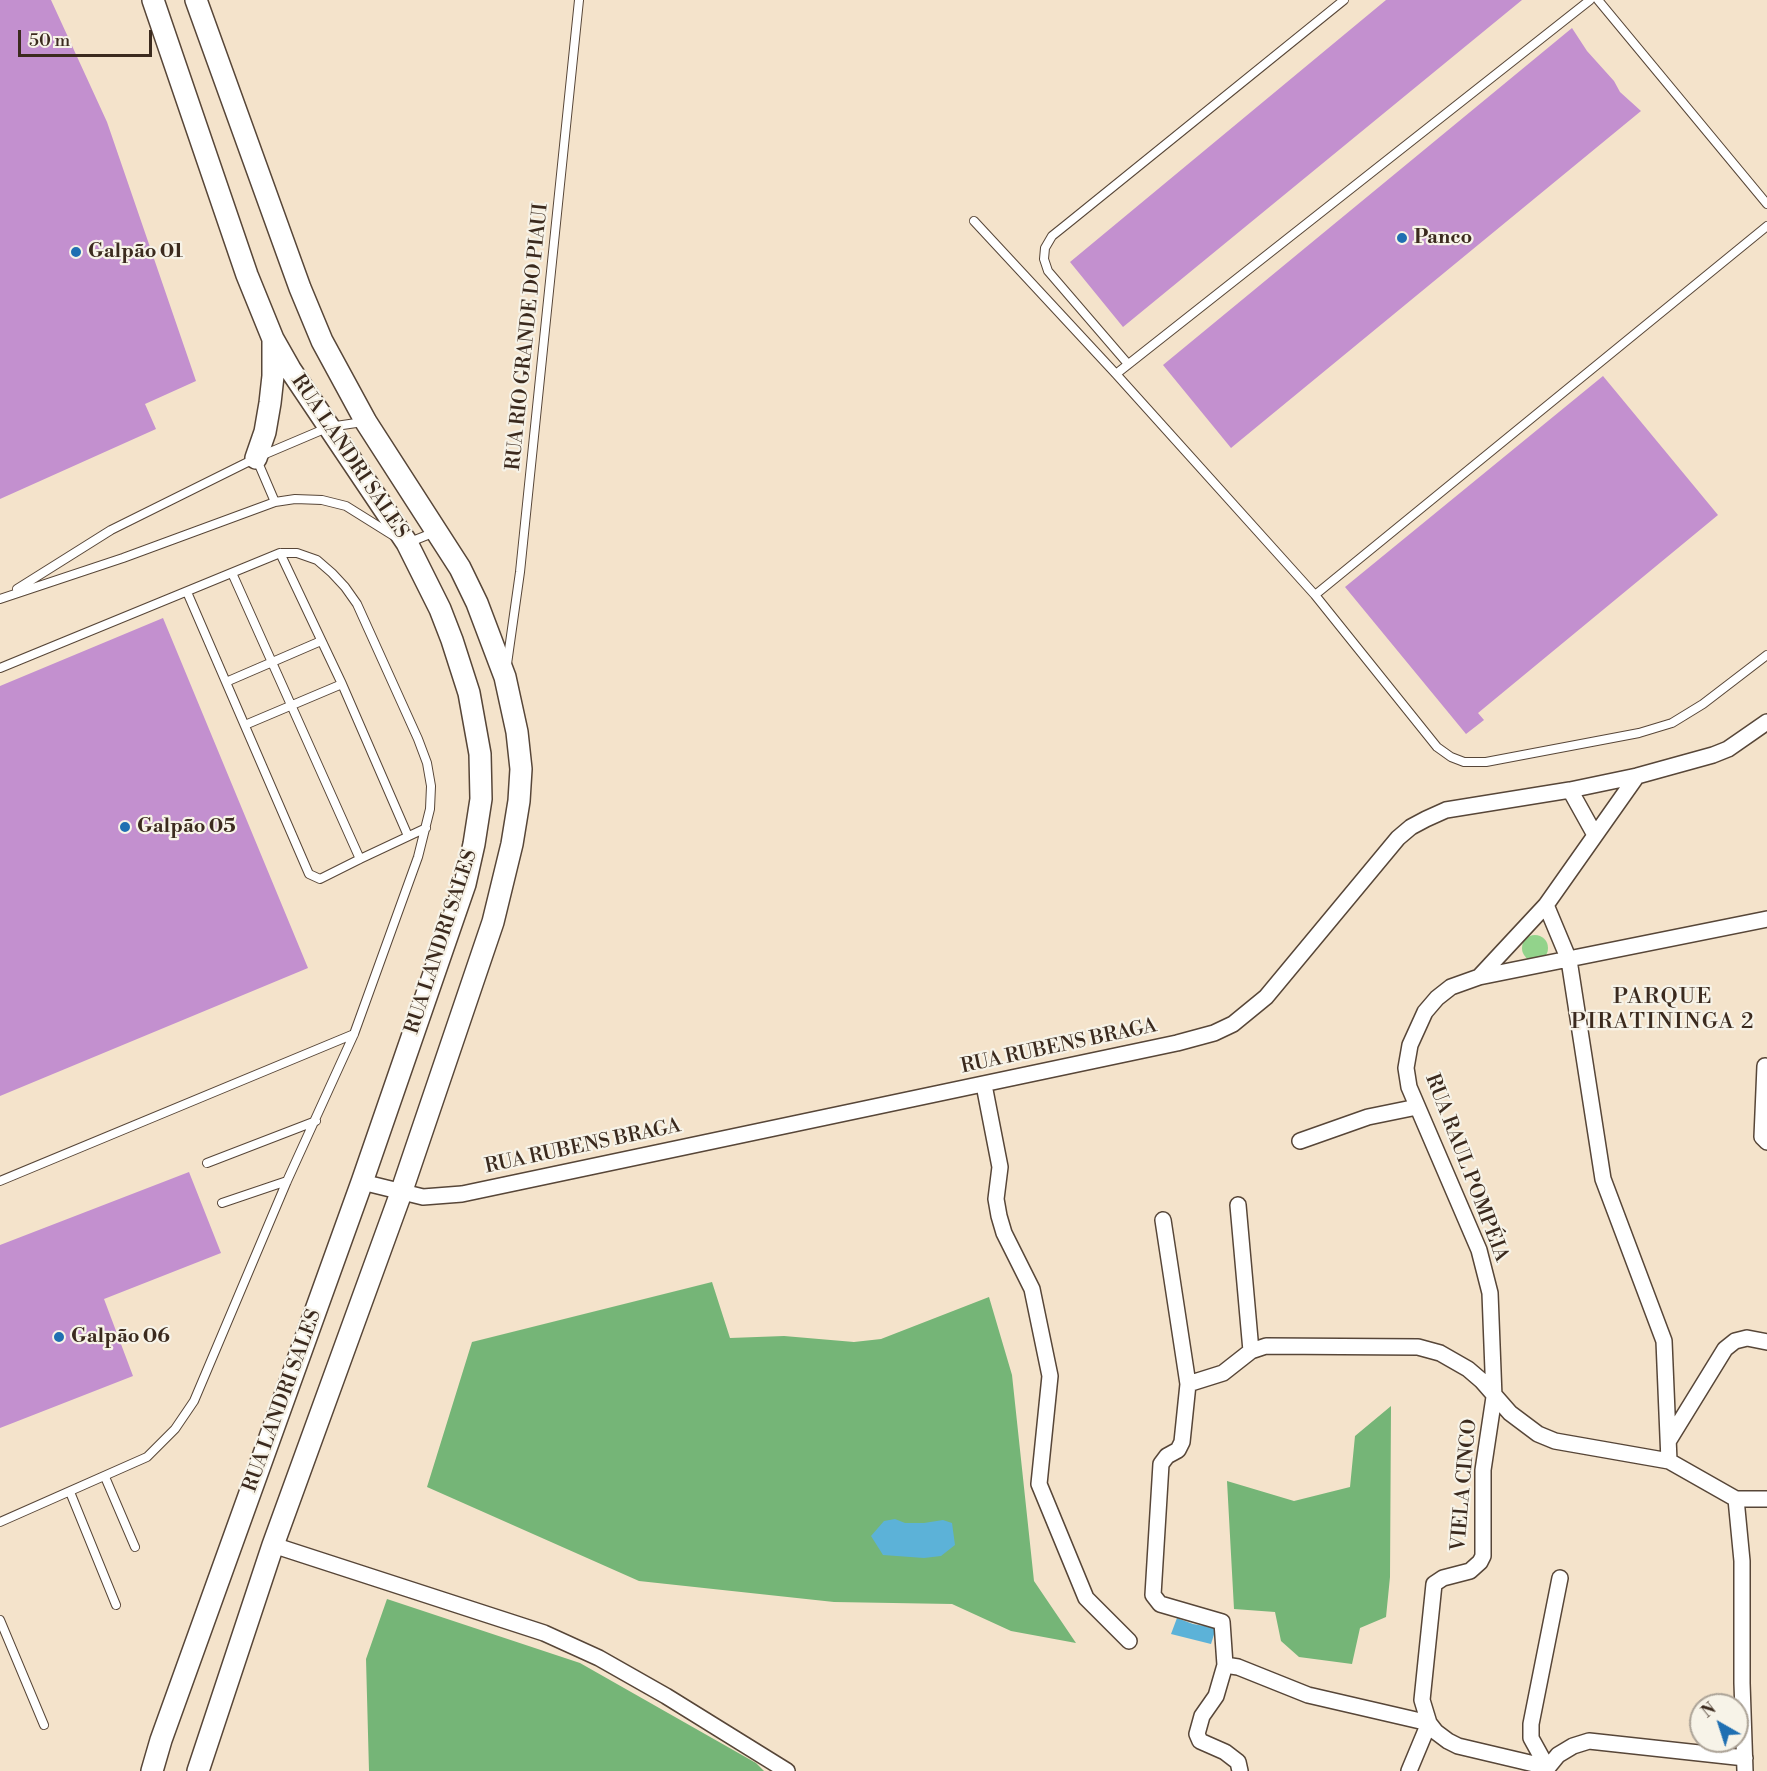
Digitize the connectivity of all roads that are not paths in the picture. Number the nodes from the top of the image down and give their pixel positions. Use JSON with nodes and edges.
{"nodes":[{"id":1,"x":153,"y":0,"type":"edge"},
{"id":2,"x":196,"y":0,"type":"edge"},
{"id":3,"x":579,"y":0,"type":"edge"},
{"id":4,"x":1344,"y":0,"type":"edge"},
{"id":5,"x":1590,"y":0,"type":"edge"},
{"id":6,"x":1598,"y":0,"type":"edge"},
{"id":7,"x":1767,"y":204,"type":"edge"},
{"id":8,"x":974,"y":221,"type":"dead end"},
{"id":9,"x":1767,"y":226,"type":"edge"},
{"id":10,"x":273,"y":339,"type":"junction"},
{"id":11,"x":1128,"y":364,"type":"junction"},
{"id":12,"x":1116,"y":374,"type":"junction"},
{"id":13,"x":366,"y":422,"type":"junction"},
{"id":14,"x":329,"y":427,"type":"junction"},
{"id":15,"x":256,"y":458,"type":"junction"},
{"id":16,"x":275,"y":502,"type":"junction"},
{"id":17,"x":436,"y":532,"type":"junction"},
{"id":18,"x":407,"y":543,"type":"junction"},
{"id":19,"x":280,"y":553,"type":"junction"},
{"id":20,"x":232,"y":573,"type":"junction"},
{"id":21,"x":187,"y":592,"type":"junction"},
{"id":22,"x":1315,"y":595,"type":"junction"},
{"id":23,"x":3,"y":598,"type":"edge"},
{"id":24,"x":321,"y":640,"type":"junction"},
{"id":25,"x":1767,"y":655,"type":"edge"},
{"id":26,"x":273,"y":663,"type":"junction"},
{"id":27,"x":0,"y":668,"type":"edge"},
{"id":28,"x":505,"y":677,"type":"junction"},
{"id":29,"x":226,"y":682,"type":"junction"},
{"id":30,"x":342,"y":684,"type":"junction"},
{"id":31,"x":291,"y":704,"type":"junction"},
{"id":32,"x":1767,"y":722,"type":"edge"},
{"id":33,"x":245,"y":725,"type":"junction"},
{"id":34,"x":1637,"y":776,"type":"junction"},
{"id":35,"x":1569,"y":790,"type":"junction"},
{"id":36,"x":426,"y":828,"type":"junction"},
{"id":37,"x":1595,"y":835,"type":"junction"},
{"id":38,"x":408,"y":836,"type":"junction"},
{"id":39,"x":360,"y":858,"type":"junction"},
{"id":40,"x":1546,"y":904,"type":"junction"},
{"id":41,"x":1767,"y":919,"type":"edge"},
{"id":42,"x":1569,"y":960,"type":"junction"},
{"id":43,"x":1479,"y":977,"type":"junction"},
{"id":44,"x":354,"y":1034,"type":"junction"},
{"id":45,"x":1765,"y":1066,"type":"dead end"},
{"id":46,"x":984,"y":1084,"type":"junction"},
{"id":47,"x":1417,"y":1107,"type":"junction"},
{"id":48,"x":316,"y":1121,"type":"junction"},
{"id":49,"x":1300,"y":1141,"type":"dead end"},
{"id":50,"x":1767,"y":1142,"type":"edge"},
{"id":51,"x":207,"y":1163,"type":"dead end"},
{"id":52,"x":0,"y":1181,"type":"edge"},
{"id":53,"x":287,"y":1181,"type":"junction"},
{"id":54,"x":362,"y":1182,"type":"junction"},
{"id":55,"x":402,"y":1193,"type":"junction"},
{"id":56,"x":222,"y":1203,"type":"dead end"},
{"id":57,"x":1239,"y":1205,"type":"dead end"},
{"id":58,"x":1163,"y":1220,"type":"dead end"},
{"id":59,"x":1767,"y":1342,"type":"edge"},
{"id":60,"x":1251,"y":1351,"type":"junction"},
{"id":61,"x":1188,"y":1384,"type":"junction"},
{"id":62,"x":1494,"y":1397,"type":"junction"},
{"id":63,"x":1669,"y":1440,"type":"junction"},
{"id":64,"x":1669,"y":1461,"type":"junction"},
{"id":65,"x":105,"y":1477,"type":"junction"},
{"id":66,"x":70,"y":1492,"type":"junction"},
{"id":67,"x":1736,"y":1499,"type":"junction"},
{"id":68,"x":1767,"y":1499,"type":"edge"},
{"id":69,"x":0,"y":1522,"type":"edge"},
{"id":70,"x":273,"y":1545,"type":"junction"},
{"id":71,"x":135,"y":1546,"type":"dead end"},
{"id":72,"x":1560,"y":1578,"type":"dead end"},
{"id":73,"x":116,"y":1605,"type":"dead end"},
{"id":74,"x":0,"y":1620,"type":"edge"},
{"id":75,"x":1129,"y":1641,"type":"dead end"},
{"id":76,"x":1225,"y":1665,"type":"junction"},
{"id":77,"x":1429,"y":1723,"type":"junction"},
{"id":78,"x":44,"y":1725,"type":"dead end"},
{"id":79,"x":1745,"y":1764,"type":"edge"},
{"id":80,"x":1546,"y":1769,"type":"edge"},
{"id":81,"x":152,"y":1771,"type":"edge"},
{"id":82,"x":198,"y":1771,"type":"edge"},
{"id":83,"x":787,"y":1771,"type":"edge"},
{"id":84,"x":1240,"y":1771,"type":"edge"},
{"id":85,"x":1409,"y":1771,"type":"edge"}],
"edges":[{"from":1,"to":10,"type":"street","name":"RUA LANDRI SALES"},
{"from":2,"to":13,"type":"street","name":"RUA LANDRI SALES"},
{"from":3,"to":28,"type":"lane","name":"RUA RIO GRANDE DO PIAUI"},
{"from":4,"to":11,"type":"lane"},
{"from":5,"to":11,"type":"lane"},
{"from":6,"to":7,"type":"lane"},
{"from":8,"to":12,"type":"lane"},
{"from":9,"to":22,"type":"lane"},
{"from":10,"to":14,"type":"street","name":"RUA LANDRI SALES"},
{"from":10,"to":15,"type":"street"},
{"from":11,"to":12,"type":"lane"},
{"from":12,"to":22,"type":"lane"},
{"from":13,"to":14,"type":"lane"},
{"from":13,"to":17,"type":"street","name":"RUA LANDRI SALES"},
{"from":14,"to":15,"type":"lane"},
{"from":14,"to":18,"type":"street","name":"RUA LANDRI SALES"},
{"from":15,"to":16,"type":"lane"},
{"from":15,"to":23,"type":"lane"},
{"from":16,"to":18,"type":"lane"},
{"from":16,"to":23,"type":"lane"},
{"from":17,"to":18,"type":"lane"},
{"from":17,"to":28,"type":"street","name":"RUA LANDRI SALES"},
{"from":18,"to":54,"type":"street","name":"RUA LANDRI SALES"},
{"from":19,"to":20,"type":"lane"},
{"from":19,"to":24,"type":"lane"},
{"from":19,"to":36,"type":"lane"},
{"from":20,"to":21,"type":"lane"},
{"from":20,"to":26,"type":"lane"},
{"from":21,"to":27,"type":"lane"},
{"from":21,"to":29,"type":"lane"},
{"from":22,"to":25,"type":"lane"},
{"from":24,"to":26,"type":"lane"},
{"from":24,"to":30,"type":"lane"},
{"from":26,"to":29,"type":"lane"},
{"from":26,"to":31,"type":"lane"},
{"from":28,"to":55,"type":"street","name":"RUA LANDRI SALES"},
{"from":29,"to":33,"type":"lane"},
{"from":30,"to":31,"type":"lane"},
{"from":30,"to":38,"type":"lane"},
{"from":31,"to":33,"type":"lane"},
{"from":31,"to":39,"type":"lane"},
{"from":32,"to":34,"type":"street","name":"RUA RUBENS BRAGA"},
{"from":33,"to":39,"type":"lane"},
{"from":34,"to":35,"type":"street","name":"RUA RUBENS BRAGA"},
{"from":34,"to":37,"type":"street"},
{"from":35,"to":37,"type":"street"},
{"from":35,"to":46,"type":"street","name":"RUA RUBENS BRAGA"},
{"from":36,"to":38,"type":"lane"},
{"from":36,"to":44,"type":"lane"},
{"from":37,"to":40,"type":"street"},
{"from":38,"to":39,"type":"lane"},
{"from":40,"to":42,"type":"street"},
{"from":40,"to":43,"type":"street"},
{"from":41,"to":42,"type":"street","name":"RUA RAUL POMPÉIA"},
{"from":42,"to":43,"type":"street","name":"RUA RAUL POMPÉIA"},
{"from":42,"to":63,"type":"street"},
{"from":43,"to":47,"type":"street","name":"RUA RAUL POMPÉIA"},
{"from":44,"to":48,"type":"lane"},
{"from":44,"to":52,"type":"lane"},
{"from":45,"to":50,"type":"street"},
{"from":46,"to":55,"type":"street","name":"RUA RUBENS BRAGA"},
{"from":46,"to":75,"type":"street"},
{"from":47,"to":49,"type":"street"},
{"from":47,"to":62,"type":"street","name":"RUA RAUL POMPÉIA"},
{"from":48,"to":51,"type":"lane"},
{"from":48,"to":53,"type":"lane"},
{"from":53,"to":56,"type":"lane"},
{"from":53,"to":65,"type":"lane"},
{"from":54,"to":55,"type":"street","name":"RUA RUBENS BRAGA"},
{"from":54,"to":81,"type":"street","name":"RUA LANDRI SALES"},
{"from":55,"to":70,"type":"street","name":"RUA LANDRI SALES"},
{"from":57,"to":60,"type":"street"},
{"from":58,"to":61,"type":"street"},
{"from":59,"to":63,"type":"street"},
{"from":60,"to":61,"type":"street"},
{"from":60,"to":62,"type":"street"},
{"from":61,"to":76,"type":"street"},
{"from":62,"to":64,"type":"street"},
{"from":62,"to":77,"type":"street","name":"VIELA CINCO"},
{"from":63,"to":64,"type":"street"},
{"from":64,"to":67,"type":"street"},
{"from":65,"to":66,"type":"lane"},
{"from":65,"to":71,"type":"lane"},
{"from":66,"to":69,"type":"lane"},
{"from":66,"to":73,"type":"lane"},
{"from":67,"to":68,"type":"street"},
{"from":67,"to":79,"type":"street"},
{"from":70,"to":82,"type":"street","name":"RUA LANDRI SALES"},
{"from":70,"to":83,"type":"street"},
{"from":72,"to":80,"type":"street"},
{"from":74,"to":78,"type":"lane"},
{"from":76,"to":77,"type":"street"},
{"from":76,"to":84,"type":"street"},
{"from":77,"to":80,"type":"street"},
{"from":77,"to":85,"type":"street"},
{"from":79,"to":80,"type":"street"}]}
